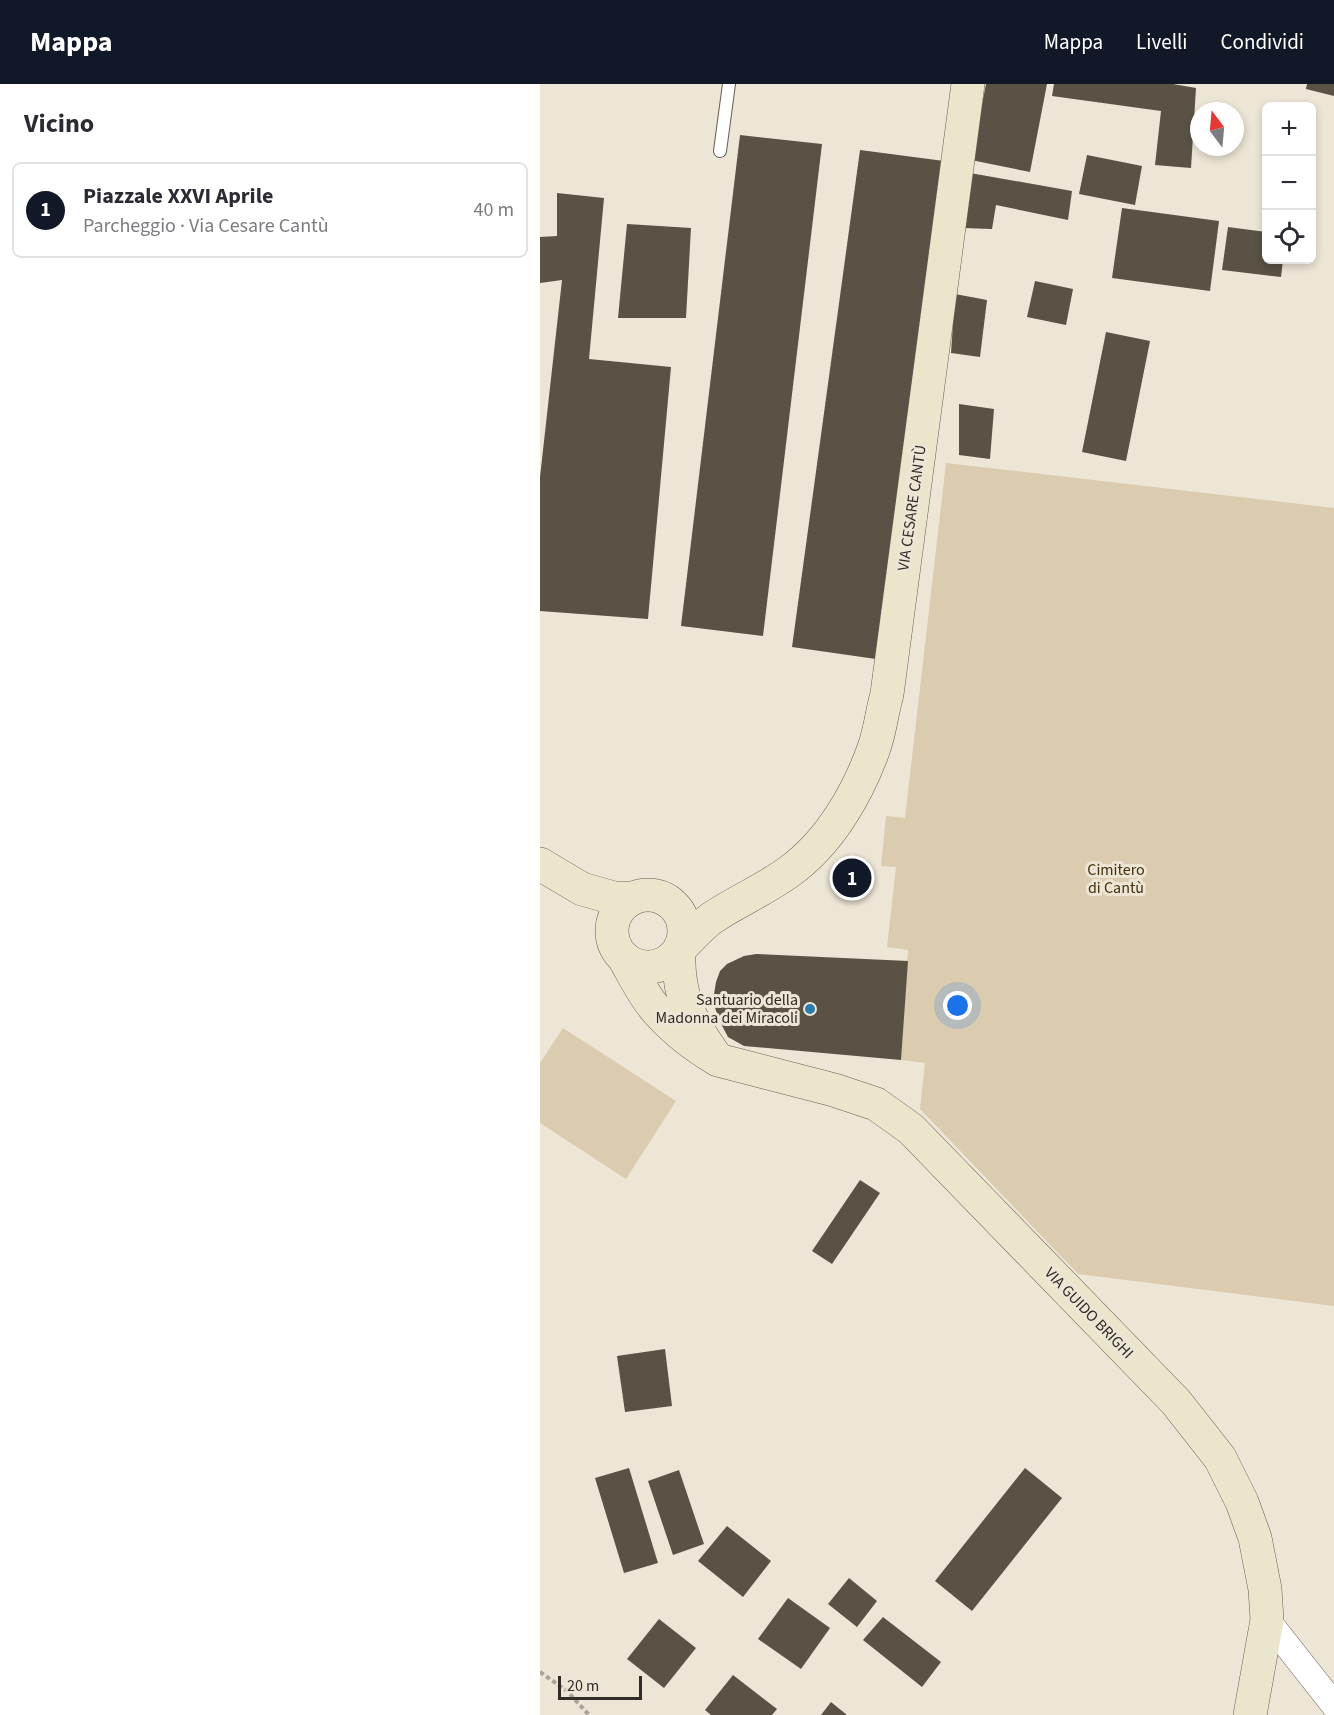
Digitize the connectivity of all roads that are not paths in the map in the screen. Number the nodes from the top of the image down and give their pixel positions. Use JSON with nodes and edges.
{"nodes":[{"id":1,"x":729,"y":84,"type":"edge"},
{"id":2,"x":968,"y":84,"type":"edge"},
{"id":3,"x":720,"y":151,"type":"dead end"},
{"id":4,"x":548,"y":869,"type":"edge"},
{"id":5,"x":762,"y":889,"type":"junction"},
{"id":6,"x":648,"y":898,"type":"junction"},
{"id":7,"x":679,"y":950,"type":"junction"},
{"id":8,"x":621,"y":955,"type":"junction"},
{"id":9,"x":718,"y":1060,"type":"junction"},
{"id":10,"x":1268,"y":1620,"type":"junction"},
{"id":11,"x":1334,"y":1705,"type":"edge"},
{"id":12,"x":1250,"y":1715,"type":"edge"}],
"edges":[{"from":1,"to":3,"type":"lane"},
{"from":2,"to":5,"type":"street","name":"VIA CESARE CANTÙ"},
{"from":4,"to":6,"type":"street","name":"VIA CESARE CANTÙ"},
{"from":4,"to":8,"type":"street"},
{"from":5,"to":6,"type":"street","name":"VIA CESARE CANTÙ"},
{"from":5,"to":7,"type":"street","name":"VIA CESARE CANTÙ"},
{"from":6,"to":7,"type":"street"},
{"from":6,"to":8,"type":"street"},
{"from":7,"to":8,"type":"street"},
{"from":7,"to":9,"type":"street"},
{"from":8,"to":9,"type":"street","name":"VIA GUIDO BRIGHI"},
{"from":9,"to":10,"type":"street","name":"VIA GUIDO BRIGHI"},
{"from":10,"to":11,"type":"street"},
{"from":10,"to":12,"type":"street","name":"VIA GUIDO BRIGHI"}]}
